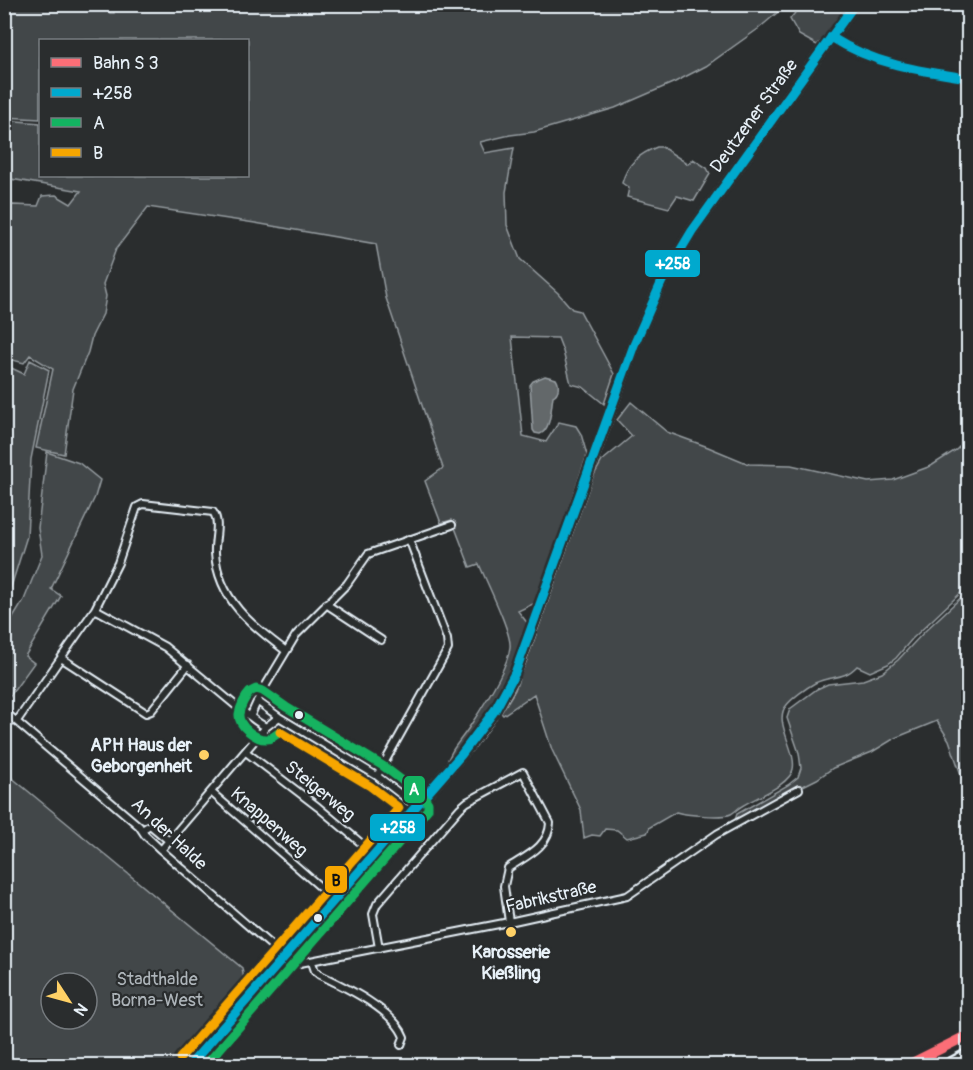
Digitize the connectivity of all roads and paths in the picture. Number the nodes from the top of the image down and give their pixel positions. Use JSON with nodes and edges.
{"nodes":[{"id":1,"x":855,"y":4,"type":"edge"},
{"id":2,"x":831,"y":37,"type":"junction"},
{"id":3,"x":969,"y":78,"type":"edge"},
{"id":4,"x":452,"y":525,"type":"dead end"},
{"id":5,"x":409,"y":539,"type":"junction"},
{"id":6,"x":326,"y":604,"type":"junction"},
{"id":7,"x":95,"y":609,"type":"junction"},
{"id":8,"x":381,"y":640,"type":"dead end"},
{"id":9,"x":286,"y":651,"type":"junction"},
{"id":10,"x":62,"y":658,"type":"junction"},
{"id":11,"x":188,"y":665,"type":"junction"},
{"id":12,"x":257,"y":701,"type":"junction"},
{"id":13,"x":4,"y":711,"type":"edge"},
{"id":14,"x":251,"y":715,"type":"junction"},
{"id":15,"x":279,"y":717,"type":"junction"},
{"id":16,"x":17,"y":721,"type":"junction"},
{"id":17,"x":266,"y":727,"type":"junction"},
{"id":18,"x":246,"y":752,"type":"junction"},
{"id":19,"x":377,"y":776,"type":"junction"},
{"id":20,"x":799,"y":789,"type":"dead end"},
{"id":21,"x":211,"y":792,"type":"junction"},
{"id":22,"x":416,"y":806,"type":"junction"},
{"id":23,"x":142,"y":830,"type":"junction"},
{"id":24,"x":169,"y":841,"type":"junction"},
{"id":25,"x":161,"y":850,"type":"junction"},
{"id":26,"x":374,"y":854,"type":"junction"},
{"id":27,"x":334,"y":899,"type":"junction"},
{"id":28,"x":509,"y":922,"type":"junction"},
{"id":29,"x":379,"y":948,"type":"junction"},
{"id":30,"x":284,"y":957,"type":"junction"},
{"id":31,"x":312,"y":962,"type":"junction"},
{"id":32,"x":401,"y":1045,"type":"dead end"},
{"id":33,"x":969,"y":1054,"type":"edge"},
{"id":34,"x":189,"y":1065,"type":"edge"},
{"id":35,"x":946,"y":1065,"type":"edge"}],
"edges":[{"from":1,"to":2,"type":"main road","name":"Deutzener Straße"},
{"from":2,"to":3,"type":"street"},
{"from":2,"to":22,"type":"main road","name":"Deutzener Straße"},
{"from":4,"to":5,"type":"street"},
{"from":5,"to":6,"type":"street"},
{"from":5,"to":19,"type":"street"},
{"from":6,"to":8,"type":"street"},
{"from":6,"to":9,"type":"street"},
{"from":7,"to":9,"type":"street"},
{"from":7,"to":10,"type":"street"},
{"from":7,"to":11,"type":"street"},
{"from":9,"to":12,"type":"street"},
{"from":10,"to":11,"type":"street"},
{"from":10,"to":16,"type":"street"},
{"from":11,"to":14,"type":"street"},
{"from":12,"to":14,"type":"street"},
{"from":12,"to":15,"type":"street"},
{"from":13,"to":16,"type":"street","name":"An der Halde"},
{"from":14,"to":17,"type":"street"},
{"from":15,"to":17,"type":"street"},
{"from":15,"to":19,"type":"street"},
{"from":16,"to":23,"type":"street","name":"An der Halde"},
{"from":17,"to":18,"type":"street"},
{"from":18,"to":21,"type":"street"},
{"from":18,"to":26,"type":"street","name":"Steigerweg"},
{"from":19,"to":22,"type":"street"},
{"from":20,"to":28,"type":"street","name":"Fabrikstraße"},
{"from":21,"to":24,"type":"street"},
{"from":21,"to":27,"type":"street","name":"Knappenweg"},
{"from":22,"to":26,"type":"main road","name":"Deutzener Straße"},
{"from":23,"to":24,"type":"street"},
{"from":23,"to":25,"type":"street","name":"An der Halde"},
{"from":24,"to":25,"type":"street"},
{"from":25,"to":30,"type":"street","name":"An der Halde"},
{"from":26,"to":27,"type":"main road","name":"Deutzener Straße"},
{"from":27,"to":30,"type":"main road","name":"Deutzener Straße"},
{"from":28,"to":29,"type":"street","name":"Fabrikstraße"},
{"from":28,"to":29,"type":"street"},
{"from":29,"to":31,"type":"street","name":"Fabrikstraße"},
{"from":30,"to":31,"type":"street","name":"Fabrikstraße"},
{"from":30,"to":34,"type":"main road","name":"Deutzener Straße"},
{"from":31,"to":32,"type":"street"},
{"from":33,"to":35,"type":"main road"}]}
